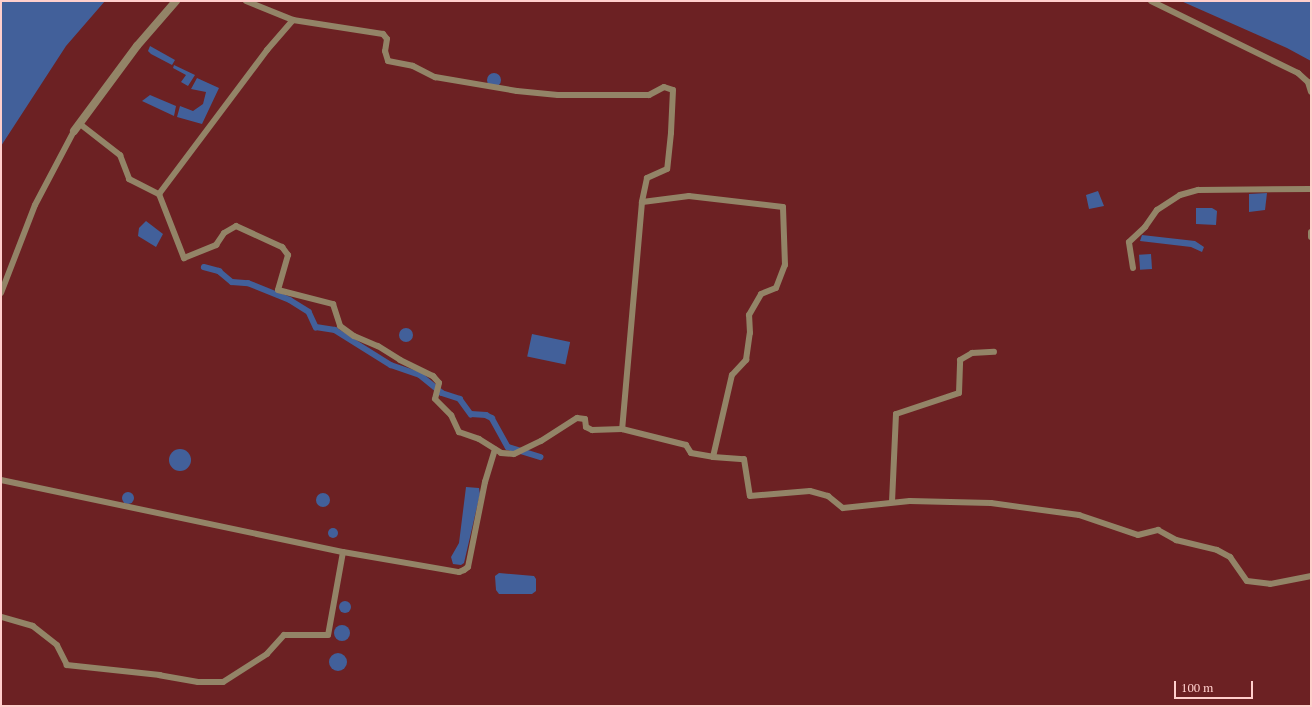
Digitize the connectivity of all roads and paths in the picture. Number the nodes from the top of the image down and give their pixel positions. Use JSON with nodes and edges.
{"nodes":[{"id":1,"x":176,"y":1,"type":"edge"},
{"id":2,"x":246,"y":1,"type":"edge"},
{"id":3,"x":1151,"y":1,"type":"edge"},
{"id":4,"x":293,"y":20,"type":"junction"},
{"id":5,"x":1311,"y":92,"type":"edge"},
{"id":6,"x":80,"y":124,"type":"junction"},
{"id":7,"x":74,"y":131,"type":"joint"},
{"id":8,"x":1311,"y":188,"type":"edge"},
{"id":9,"x":159,"y":194,"type":"junction"},
{"id":10,"x":642,"y":202,"type":"junction"},
{"id":11,"x":1311,"y":232,"type":"edge"},
{"id":12,"x":1311,"y":237,"type":"edge"},
{"id":13,"x":1133,"y":268,"type":"dead end"},
{"id":14,"x":1,"y":293,"type":"edge"},
{"id":15,"x":994,"y":352,"type":"dead end"},
{"id":16,"x":622,"y":430,"type":"junction"},
{"id":17,"x":495,"y":450,"type":"junction"},
{"id":18,"x":713,"y":457,"type":"junction"},
{"id":19,"x":1,"y":480,"type":"edge"},
{"id":20,"x":892,"y":502,"type":"junction"},
{"id":21,"x":343,"y":552,"type":"junction"},
{"id":22,"x":1311,"y":576,"type":"edge"},
{"id":23,"x":1,"y":617,"type":"edge"}],
"edges":[{"from":1,"to":6,"type":"street"},
{"from":2,"to":4,"type":"street"},
{"from":3,"to":5,"type":"street"},
{"from":4,"to":9,"type":"street"},
{"from":4,"to":10,"type":"street"},
{"from":6,"to":7,"type":"street"},
{"from":6,"to":9,"type":"street"},
{"from":7,"to":14,"type":"street"},
{"from":8,"to":13,"type":"street"},
{"from":9,"to":17,"type":"street"},
{"from":10,"to":16,"type":"street"},
{"from":10,"to":18,"type":"street"},
{"from":11,"to":12,"type":"street"},
{"from":15,"to":20,"type":"street"},
{"from":16,"to":17,"type":"street"},
{"from":16,"to":18,"type":"street"},
{"from":17,"to":21,"type":"street"},
{"from":18,"to":20,"type":"street"},
{"from":19,"to":21,"type":"street"},
{"from":20,"to":22,"type":"street"},
{"from":21,"to":23,"type":"street"}]}
